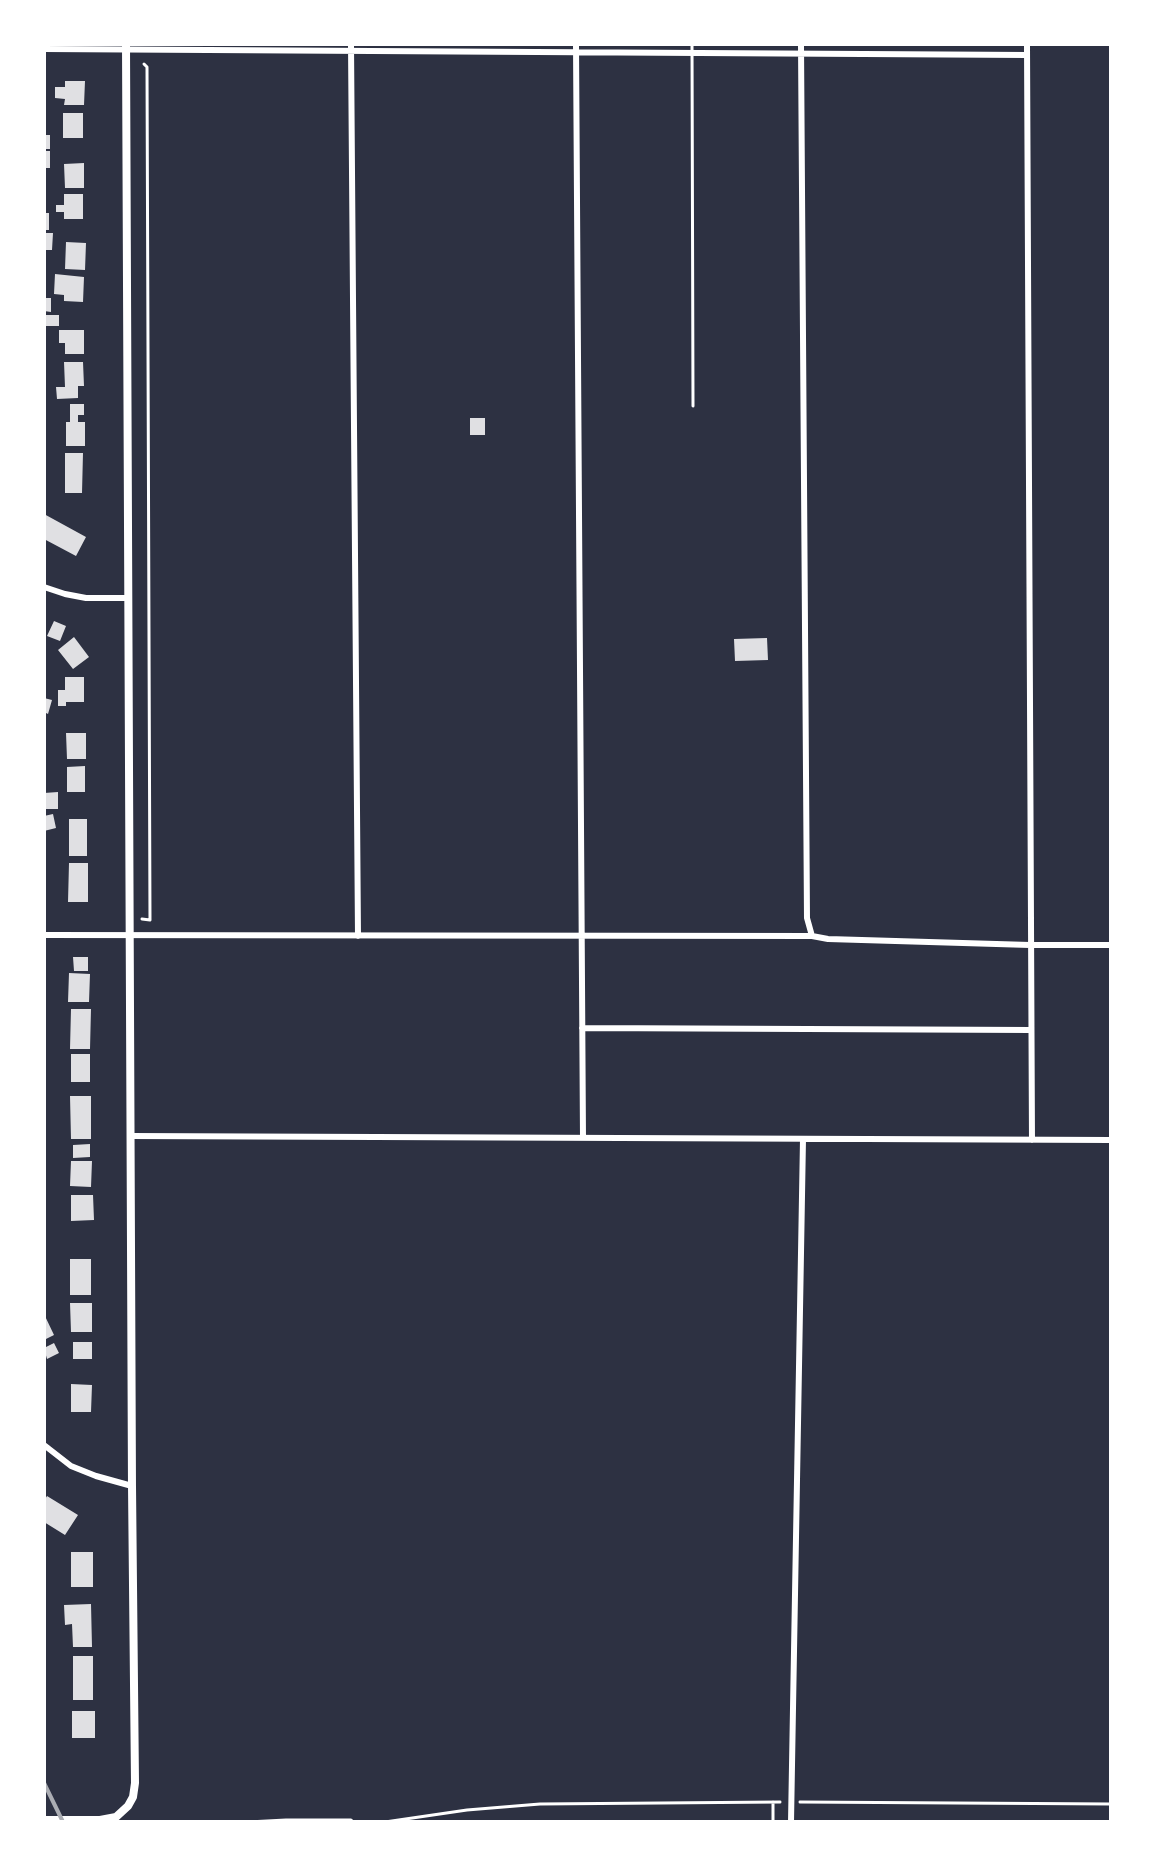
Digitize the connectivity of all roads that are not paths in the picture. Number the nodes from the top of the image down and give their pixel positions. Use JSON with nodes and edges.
{"nodes":[{"id":1,"x":576,"y":44,"type":"edge"},
{"id":2,"x":692,"y":44,"type":"edge"},
{"id":3,"x":801,"y":44,"type":"edge"},
{"id":4,"x":1027,"y":44,"type":"edge"},
{"id":5,"x":126,"y":47,"type":"edge"},
{"id":6,"x":241,"y":47,"type":"edge"},
{"id":7,"x":351,"y":48,"type":"edge"},
{"id":8,"x":468,"y":48,"type":"edge"},
{"id":9,"x":44,"y":49,"type":"edge"},
{"id":10,"x":576,"y":53,"type":"junction"},
{"id":11,"x":692,"y":54,"type":"junction"},
{"id":12,"x":801,"y":54,"type":"junction"},
{"id":13,"x":1027,"y":55,"type":"junction"},
{"id":14,"x":693,"y":406,"type":"dead end"},
{"id":15,"x":44,"y":587,"type":"edge"},
{"id":16,"x":128,"y":598,"type":"junction"},
{"id":17,"x":44,"y":935,"type":"edge"},
{"id":18,"x":129,"y":936,"type":"junction"},
{"id":19,"x":358,"y":936,"type":"junction"},
{"id":20,"x":581,"y":936,"type":"junction"},
{"id":21,"x":812,"y":936,"type":"junction"},
{"id":22,"x":1030,"y":945,"type":"junction"},
{"id":23,"x":1111,"y":945,"type":"edge"},
{"id":24,"x":582,"y":1028,"type":"junction"},
{"id":25,"x":1031,"y":1030,"type":"junction"},
{"id":26,"x":130,"y":1136,"type":"junction"},
{"id":27,"x":583,"y":1138,"type":"junction"},
{"id":28,"x":803,"y":1139,"type":"junction"},
{"id":29,"x":1032,"y":1140,"type":"junction"},
{"id":30,"x":1111,"y":1140,"type":"edge"},
{"id":31,"x":44,"y":1445,"type":"edge"},
{"id":32,"x":132,"y":1486,"type":"junction"},
{"id":33,"x":44,"y":1820,"type":"edge"},
{"id":34,"x":791,"y":1822,"type":"edge"}],
"edges":[{"from":1,"to":10,"type":"street"},
{"from":2,"to":11,"type":"lane"},
{"from":3,"to":12,"type":"street"},
{"from":4,"to":13,"type":"street"},
{"from":5,"to":6,"type":"street"},
{"from":5,"to":9,"type":"street"},
{"from":5,"to":16,"type":"street"},
{"from":6,"to":7,"type":"street"},
{"from":7,"to":8,"type":"street"},
{"from":7,"to":19,"type":"street"},
{"from":8,"to":10,"type":"street"},
{"from":10,"to":11,"type":"street"},
{"from":10,"to":20,"type":"street"},
{"from":11,"to":12,"type":"street"},
{"from":11,"to":14,"type":"lane"},
{"from":12,"to":13,"type":"street"},
{"from":12,"to":21,"type":"street"},
{"from":13,"to":22,"type":"street"},
{"from":15,"to":16,"type":"street"},
{"from":16,"to":18,"type":"street"},
{"from":17,"to":18,"type":"street"},
{"from":18,"to":19,"type":"street"},
{"from":18,"to":26,"type":"street"},
{"from":19,"to":20,"type":"street"},
{"from":20,"to":21,"type":"street"},
{"from":20,"to":24,"type":"street"},
{"from":21,"to":22,"type":"street"},
{"from":22,"to":23,"type":"street"},
{"from":22,"to":25,"type":"street"},
{"from":24,"to":25,"type":"street"},
{"from":24,"to":27,"type":"street"},
{"from":25,"to":29,"type":"street"},
{"from":26,"to":27,"type":"street"},
{"from":26,"to":32,"type":"street"},
{"from":27,"to":28,"type":"street"},
{"from":28,"to":29,"type":"street"},
{"from":28,"to":34,"type":"street"},
{"from":29,"to":30,"type":"street"},
{"from":31,"to":32,"type":"street"},
{"from":32,"to":33,"type":"street"}]}
